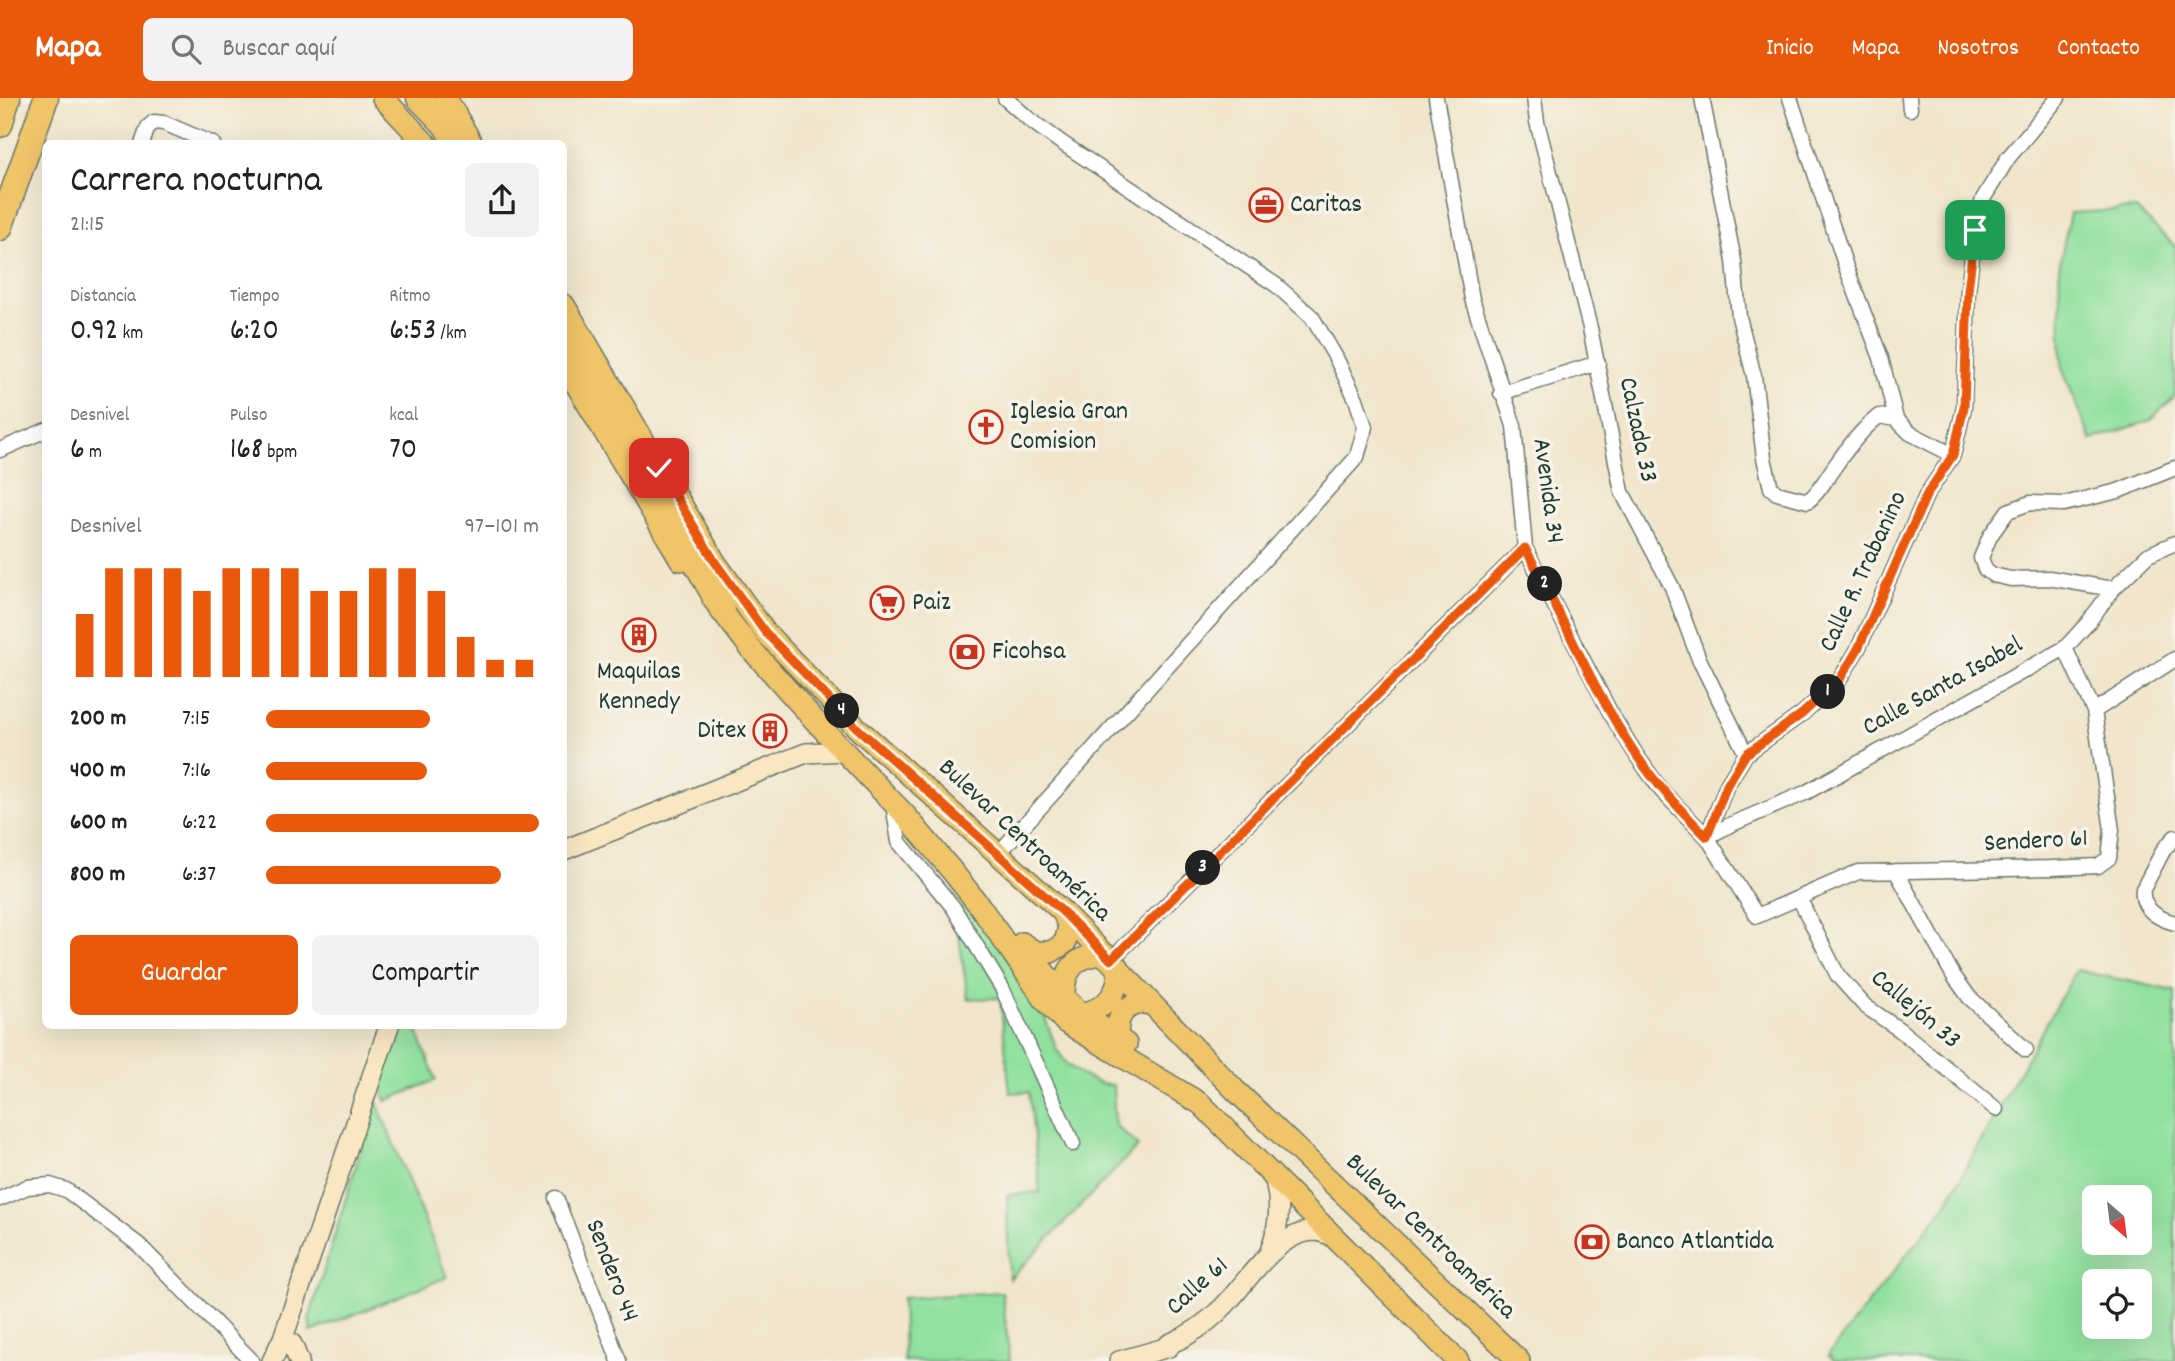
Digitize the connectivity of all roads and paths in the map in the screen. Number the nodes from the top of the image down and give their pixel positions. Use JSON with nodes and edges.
{"nodes":[{"id":1,"x":8,"y":98,"type":"edge"},
{"id":2,"x":383,"y":98,"type":"edge"},
{"id":3,"x":418,"y":98,"type":"edge"},
{"id":4,"x":446,"y":98,"type":"edge"},
{"id":5,"x":1005,"y":98,"type":"edge"},
{"id":6,"x":1436,"y":98,"type":"edge"},
{"id":7,"x":1534,"y":98,"type":"edge"},
{"id":8,"x":1702,"y":98,"type":"edge"},
{"id":9,"x":1790,"y":98,"type":"edge"},
{"id":10,"x":2058,"y":98,"type":"edge"},
{"id":11,"x":46,"y":102,"type":"edge"},
{"id":12,"x":0,"y":125,"type":"edge"},
{"id":13,"x":143,"y":140,"type":"edge"},
{"id":14,"x":204,"y":140,"type":"edge"},
{"id":15,"x":422,"y":140,"type":"edge"},
{"id":16,"x":441,"y":140,"type":"edge"},
{"id":17,"x":454,"y":140,"type":"edge"},
{"id":18,"x":470,"y":140,"type":"edge"},
{"id":19,"x":0,"y":228,"type":"edge"},
{"id":20,"x":567,"y":310,"type":"edge"},
{"id":21,"x":567,"y":348,"type":"edge"},
{"id":22,"x":1598,"y":363,"type":"junction"},
{"id":23,"x":1501,"y":393,"type":"junction"},
{"id":24,"x":1896,"y":419,"type":"junction"},
{"id":25,"x":42,"y":432,"type":"edge"},
{"id":26,"x":0,"y":441,"type":"edge"},
{"id":27,"x":20,"y":441,"type":"junction"},
{"id":28,"x":0,"y":450,"type":"edge"},
{"id":29,"x":1953,"y":455,"type":"junction"},
{"id":30,"x":2175,"y":468,"type":"edge"},
{"id":31,"x":2175,"y":542,"type":"edge"},
{"id":32,"x":1525,"y":548,"type":"junction"},
{"id":33,"x":2113,"y":589,"type":"junction"},
{"id":34,"x":723,"y":611,"type":"joint"},
{"id":35,"x":2064,"y":648,"type":"junction"},
{"id":36,"x":2175,"y":659,"type":"edge"},
{"id":37,"x":2094,"y":711,"type":"junction"},
{"id":38,"x":818,"y":724,"type":"junction"},
{"id":39,"x":839,"y":746,"type":"junction"},
{"id":40,"x":806,"y":753,"type":"junction"},
{"id":41,"x":1746,"y":754,"type":"junction"},
{"id":42,"x":893,"y":803,"type":"junction"},
{"id":43,"x":1707,"y":837,"type":"junction"},
{"id":44,"x":2175,"y":837,"type":"edge"},
{"id":45,"x":567,"y":849,"type":"edge"},
{"id":46,"x":998,"y":854,"type":"junction"},
{"id":47,"x":1896,"y":871,"type":"junction"},
{"id":48,"x":1799,"y":898,"type":"junction"},
{"id":49,"x":1063,"y":912,"type":"junction"},
{"id":50,"x":1757,"y":916,"type":"joint"},
{"id":51,"x":2175,"y":923,"type":"edge"},
{"id":52,"x":1022,"y":942,"type":"junction"},
{"id":53,"x":1112,"y":961,"type":"junction"},
{"id":54,"x":1064,"y":998,"type":"junction"},
{"id":55,"x":1151,"y":1003,"type":"junction"},
{"id":56,"x":1082,"y":1014,"type":"junction"},
{"id":57,"x":388,"y":1029,"type":"edge"},
{"id":58,"x":1118,"y":1039,"type":"junction"},
{"id":59,"x":2026,"y":1050,"type":"dead end"},
{"id":60,"x":1200,"y":1104,"type":"junction"},
{"id":61,"x":1996,"y":1109,"type":"dead end"},
{"id":62,"x":1073,"y":1144,"type":"dead end"},
{"id":63,"x":1274,"y":1177,"type":"junction"},
{"id":64,"x":556,"y":1198,"type":"dead end"},
{"id":65,"x":0,"y":1199,"type":"edge"},
{"id":66,"x":1331,"y":1235,"type":"junction"},
{"id":67,"x":1268,"y":1255,"type":"junction"},
{"id":68,"x":283,"y":1338,"type":"junction"},
{"id":69,"x":1170,"y":1354,"type":"edge"},
{"id":70,"x":252,"y":1361,"type":"edge"},
{"id":71,"x":272,"y":1361,"type":"edge"},
{"id":72,"x":299,"y":1361,"type":"edge"},
{"id":73,"x":619,"y":1361,"type":"edge"},
{"id":74,"x":1119,"y":1361,"type":"edge"},
{"id":75,"x":1458,"y":1361,"type":"edge"},
{"id":76,"x":1519,"y":1361,"type":"edge"}],
"edges":[{"from":1,"to":12,"type":"highway"},
{"from":2,"to":15,"type":"main road"},
{"from":3,"to":16,"type":"main road"},
{"from":3,"to":17,"type":"highway"},
{"from":4,"to":18,"type":"main road"},
{"from":5,"to":46,"type":"street"},
{"from":6,"to":23,"type":"street","name":"Avenida 34"},
{"from":7,"to":22,"type":"street","name":"Calzada 33"},
{"from":8,"to":24,"type":"street"},
{"from":9,"to":24,"type":"street"},
{"from":10,"to":29,"type":"street","name":"Calle R. Trabanino"},
{"from":11,"to":19,"type":"highway"},
{"from":13,"to":14,"type":"street"},
{"from":20,"to":46,"type":"main road","name":"Bulevar Centroamérica"},
{"from":21,"to":34,"type":"highway"},
{"from":22,"to":23,"type":"street"},
{"from":22,"to":41,"type":"street","name":"Calzada 33"},
{"from":23,"to":32,"type":"street","name":"Avenida 34"},
{"from":24,"to":29,"type":"street"},
{"from":25,"to":27,"type":"street"},
{"from":26,"to":27,"type":"street"},
{"from":27,"to":28,"type":"street"},
{"from":29,"to":41,"type":"street","name":"Calle R. Trabanino"},
{"from":30,"to":33,"type":"street"},
{"from":31,"to":33,"type":"street","name":"Calle Santa Isabel"},
{"from":32,"to":43,"type":"street","name":"Avenida 34"},
{"from":32,"to":53,"type":"street"},
{"from":33,"to":35,"type":"street","name":"Calle Santa Isabel"},
{"from":34,"to":38,"type":"main road"},
{"from":35,"to":37,"type":"street","name":"Sendero 61"},
{"from":35,"to":43,"type":"street","name":"Calle Santa Isabel"},
{"from":36,"to":37,"type":"street"},
{"from":37,"to":47,"type":"street","name":"Sendero 61"},
{"from":38,"to":39,"type":"main road"},
{"from":38,"to":40,"type":"street"},
{"from":39,"to":40,"type":"street"},
{"from":39,"to":42,"type":"main road"},
{"from":39,"to":52,"type":"main road"},
{"from":40,"to":45,"type":"street"},
{"from":41,"to":43,"type":"street","name":"Calle R. Trabanino"},
{"from":42,"to":60,"type":"main road"},
{"from":42,"to":62,"type":"street"},
{"from":43,"to":50,"type":"street","name":"Avenida 34"},
{"from":44,"to":51,"type":"street"},
{"from":46,"to":49,"type":"main road","name":"Bulevar Centroamérica"},
{"from":47,"to":48,"type":"street","name":"Sendero 61"},
{"from":47,"to":59,"type":"street"},
{"from":48,"to":50,"type":"street","name":"Sendero 61"},
{"from":48,"to":61,"type":"street","name":"Callejón 33"},
{"from":49,"to":52,"type":"main road"},
{"from":49,"to":53,"type":"main road","name":"Bulevar Centroamérica"},
{"from":52,"to":54,"type":"main road"},
{"from":53,"to":54,"type":"main road"},
{"from":53,"to":55,"type":"main road","name":"Bulevar Centroamérica"},
{"from":53,"to":56,"type":"main road"},
{"from":54,"to":56,"type":"main road"},
{"from":55,"to":58,"type":"main road"},
{"from":55,"to":76,"type":"main road","name":"Bulevar Centroamérica"},
{"from":56,"to":58,"type":"main road"},
{"from":57,"to":68,"type":"street"},
{"from":58,"to":60,"type":"main road"},
{"from":60,"to":63,"type":"main road"},
{"from":63,"to":66,"type":"main road"},
{"from":63,"to":67,"type":"street","name":"Calle 61"},
{"from":64,"to":73,"type":"street","name":"Sendero 44"},
{"from":65,"to":70,"type":"street"},
{"from":66,"to":67,"type":"street","name":"Calle 61"},
{"from":66,"to":75,"type":"main road"},
{"from":67,"to":69,"type":"street","name":"Calle 61"},
{"from":68,"to":71,"type":"street"},
{"from":68,"to":72,"type":"street"},
{"from":69,"to":74,"type":"street","name":"Calle 61"}]}
